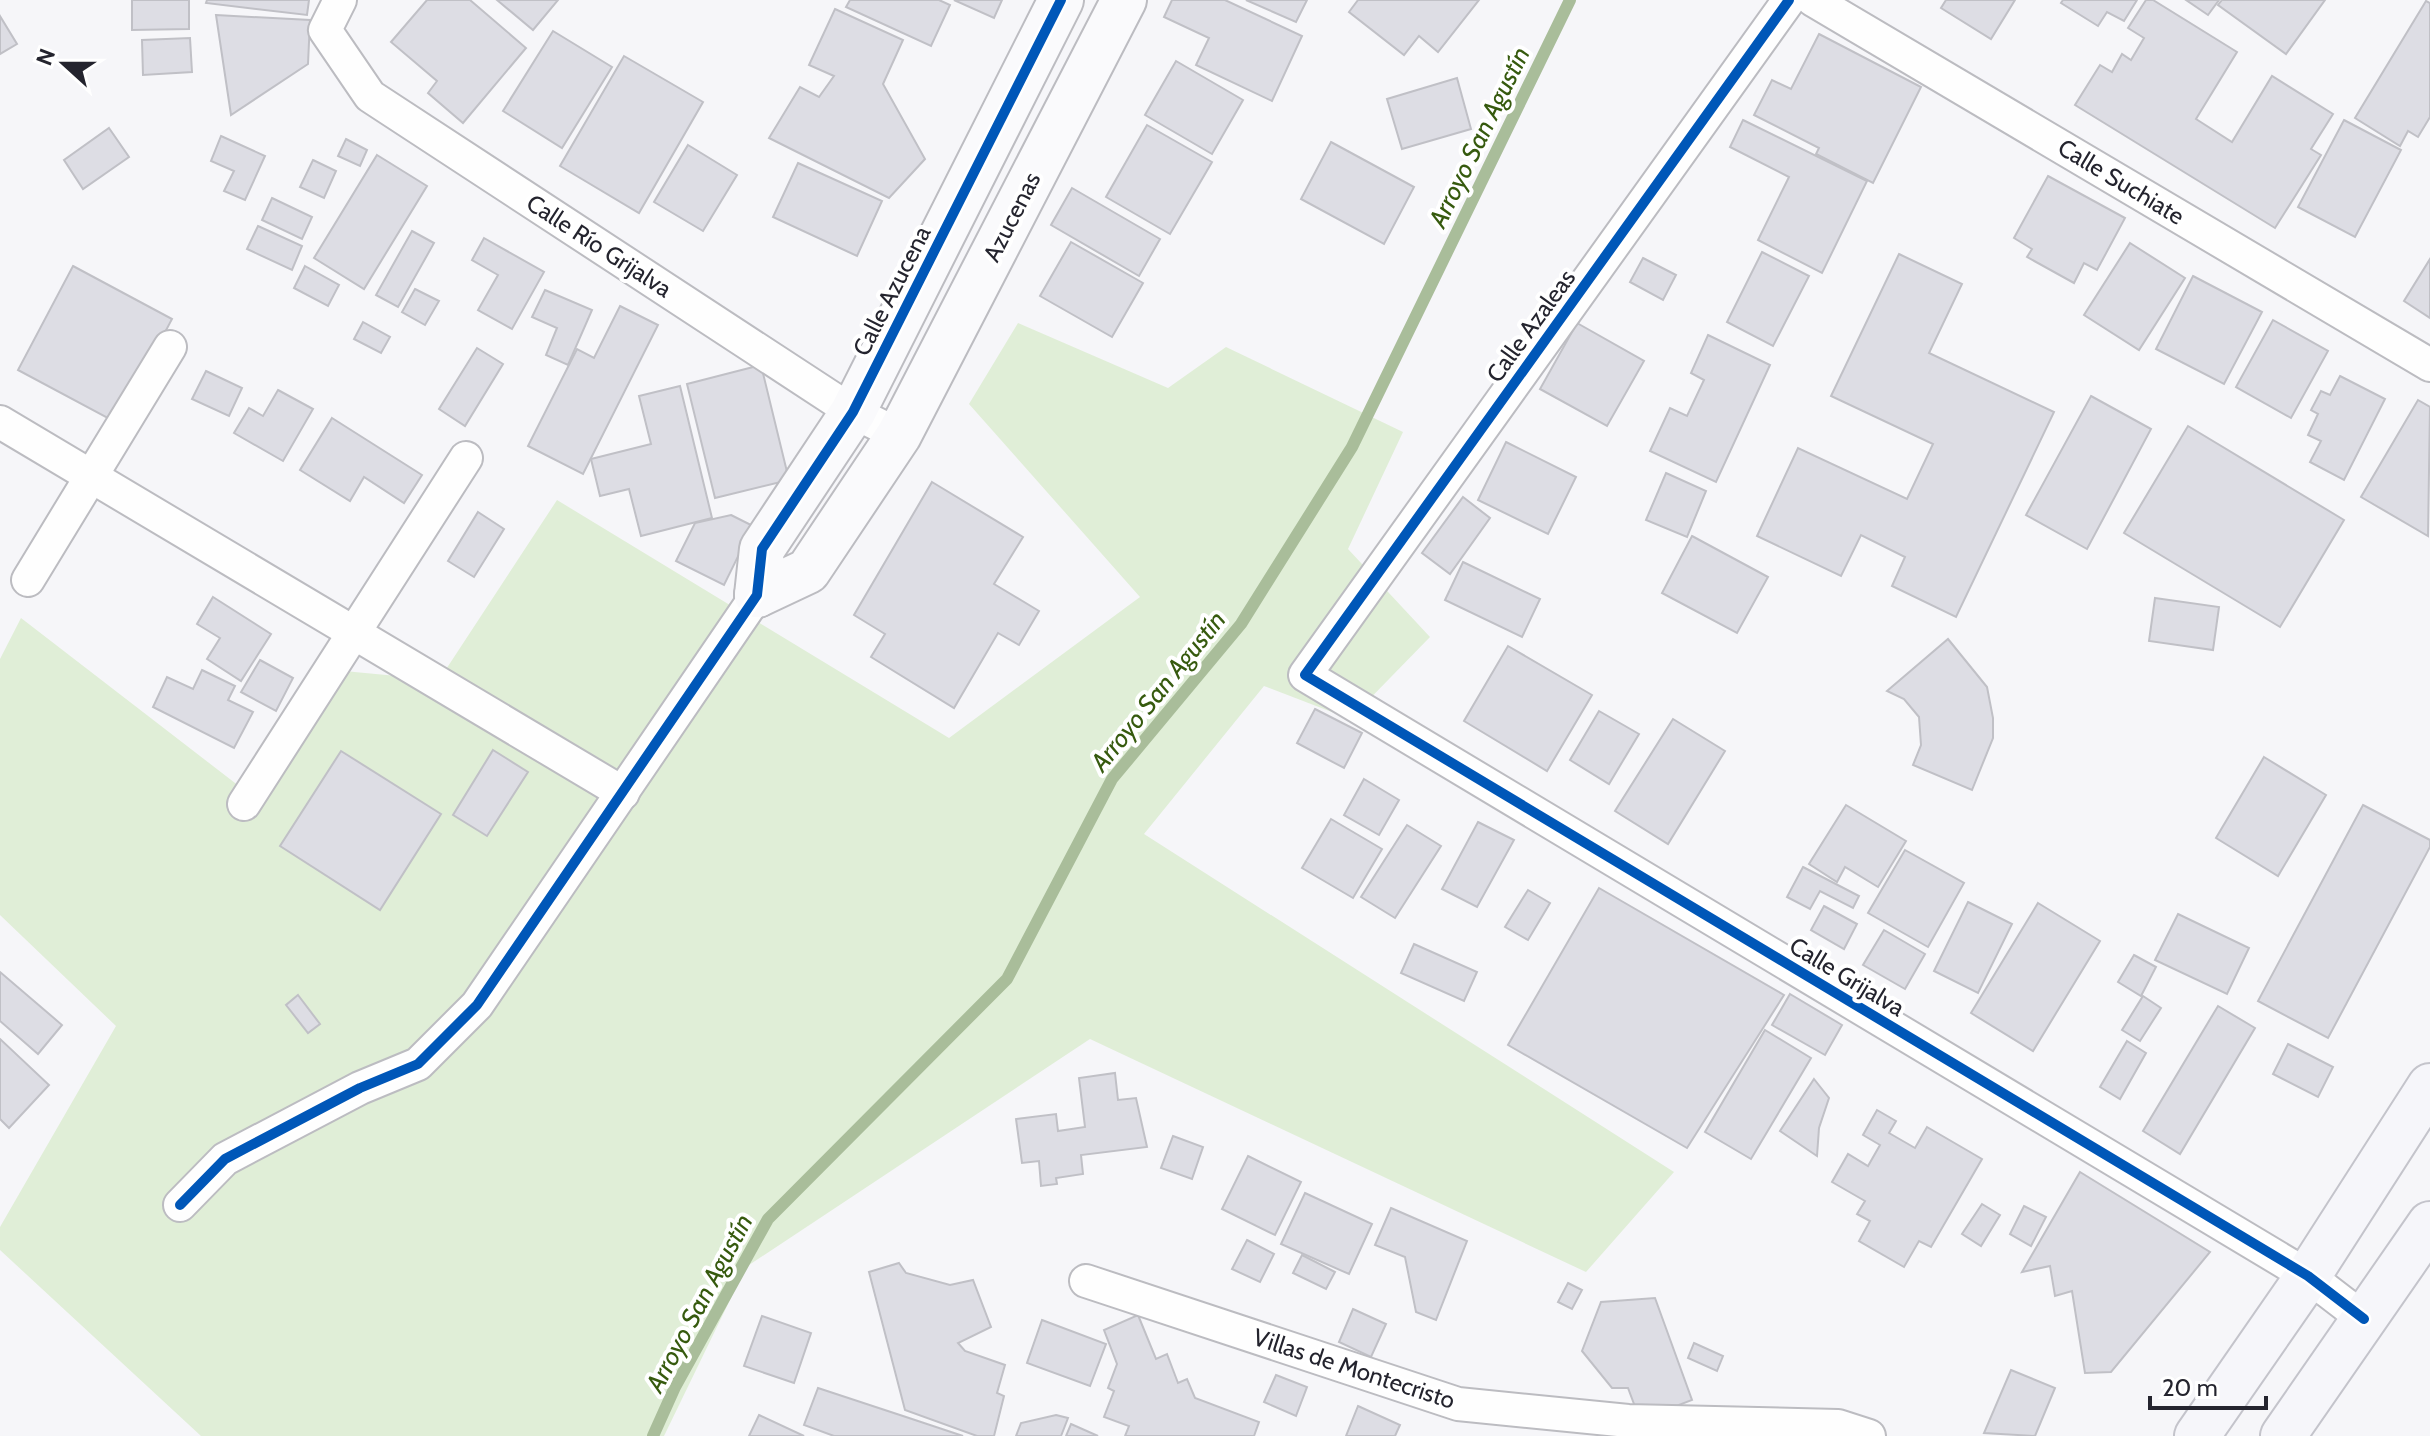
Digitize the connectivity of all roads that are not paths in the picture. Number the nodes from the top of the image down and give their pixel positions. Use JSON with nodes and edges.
{"nodes":[{"id":1,"x":340,"y":0,"type":"edge"},
{"id":2,"x":1061,"y":0,"type":"edge"},
{"id":3,"x":1124,"y":0,"type":"edge"},
{"id":4,"x":1789,"y":0,"type":"edge"},
{"id":5,"x":1813,"y":0,"type":"edge"},
{"id":6,"x":170,"y":347,"type":"dead end"},
{"id":7,"x":2430,"y":365,"type":"edge"},
{"id":8,"x":853,"y":412,"type":"junction"},
{"id":9,"x":0,"y":422,"type":"edge"},
{"id":10,"x":899,"y":435,"type":"junction"},
{"id":11,"x":466,"y":458,"type":"dead end"},
{"id":12,"x":91,"y":477,"type":"junction"},
{"id":13,"x":28,"y":580,"type":"dead end"},
{"id":14,"x":757,"y":595,"type":"junction"},
{"id":15,"x":353,"y":635,"type":"junction"},
{"id":16,"x":1305,"y":675,"type":"joint"},
{"id":17,"x":623,"y":793,"type":"junction"},
{"id":18,"x":244,"y":804,"type":"dead end"},
{"id":19,"x":2430,"y":1086,"type":"edge"},
{"id":20,"x":180,"y":1205,"type":"dead end"},
{"id":21,"x":2430,"y":1224,"type":"edge"},
{"id":22,"x":2308,"y":1276,"type":"junction"},
{"id":23,"x":1086,"y":1281,"type":"dead end"},
{"id":24,"x":2364,"y":1319,"type":"junction"},
{"id":25,"x":1869,"y":1436,"type":"edge"},
{"id":26,"x":2197,"y":1436,"type":"edge"},
{"id":27,"x":2283,"y":1436,"type":"edge"}],
"edges":[{"from":1,"to":8,"type":"street","name":"Calle Río Grijalva"},
{"from":2,"to":8,"type":"street","name":"Calle Azucena"},
{"from":3,"to":10,"type":"street","name":"Azucenas"},
{"from":4,"to":16,"type":"street","name":"Calle Azaleas"},
{"from":5,"to":7,"type":"street","name":"Calle Suchiate"},
{"from":6,"to":12,"type":"street"},
{"from":8,"to":10,"type":"street","name":"Calle Río Grijalva"},
{"from":8,"to":14,"type":"street","name":"Calle Azucena"},
{"from":9,"to":12,"type":"street"},
{"from":10,"to":14,"type":"street"},
{"from":11,"to":15,"type":"street"},
{"from":12,"to":13,"type":"street"},
{"from":12,"to":15,"type":"street"},
{"from":14,"to":17,"type":"street"},
{"from":15,"to":17,"type":"street"},
{"from":15,"to":18,"type":"street"},
{"from":16,"to":22,"type":"street","name":"Calle Grijalva"},
{"from":17,"to":20,"type":"street"},
{"from":19,"to":22,"type":"main road"},
{"from":21,"to":24,"type":"main road"},
{"from":22,"to":24,"type":"street","name":"Calle Grijalva"},
{"from":22,"to":26,"type":"main road"},
{"from":23,"to":25,"type":"street","name":"Villas de Montecristo"},
{"from":24,"to":27,"type":"main road"}]}
